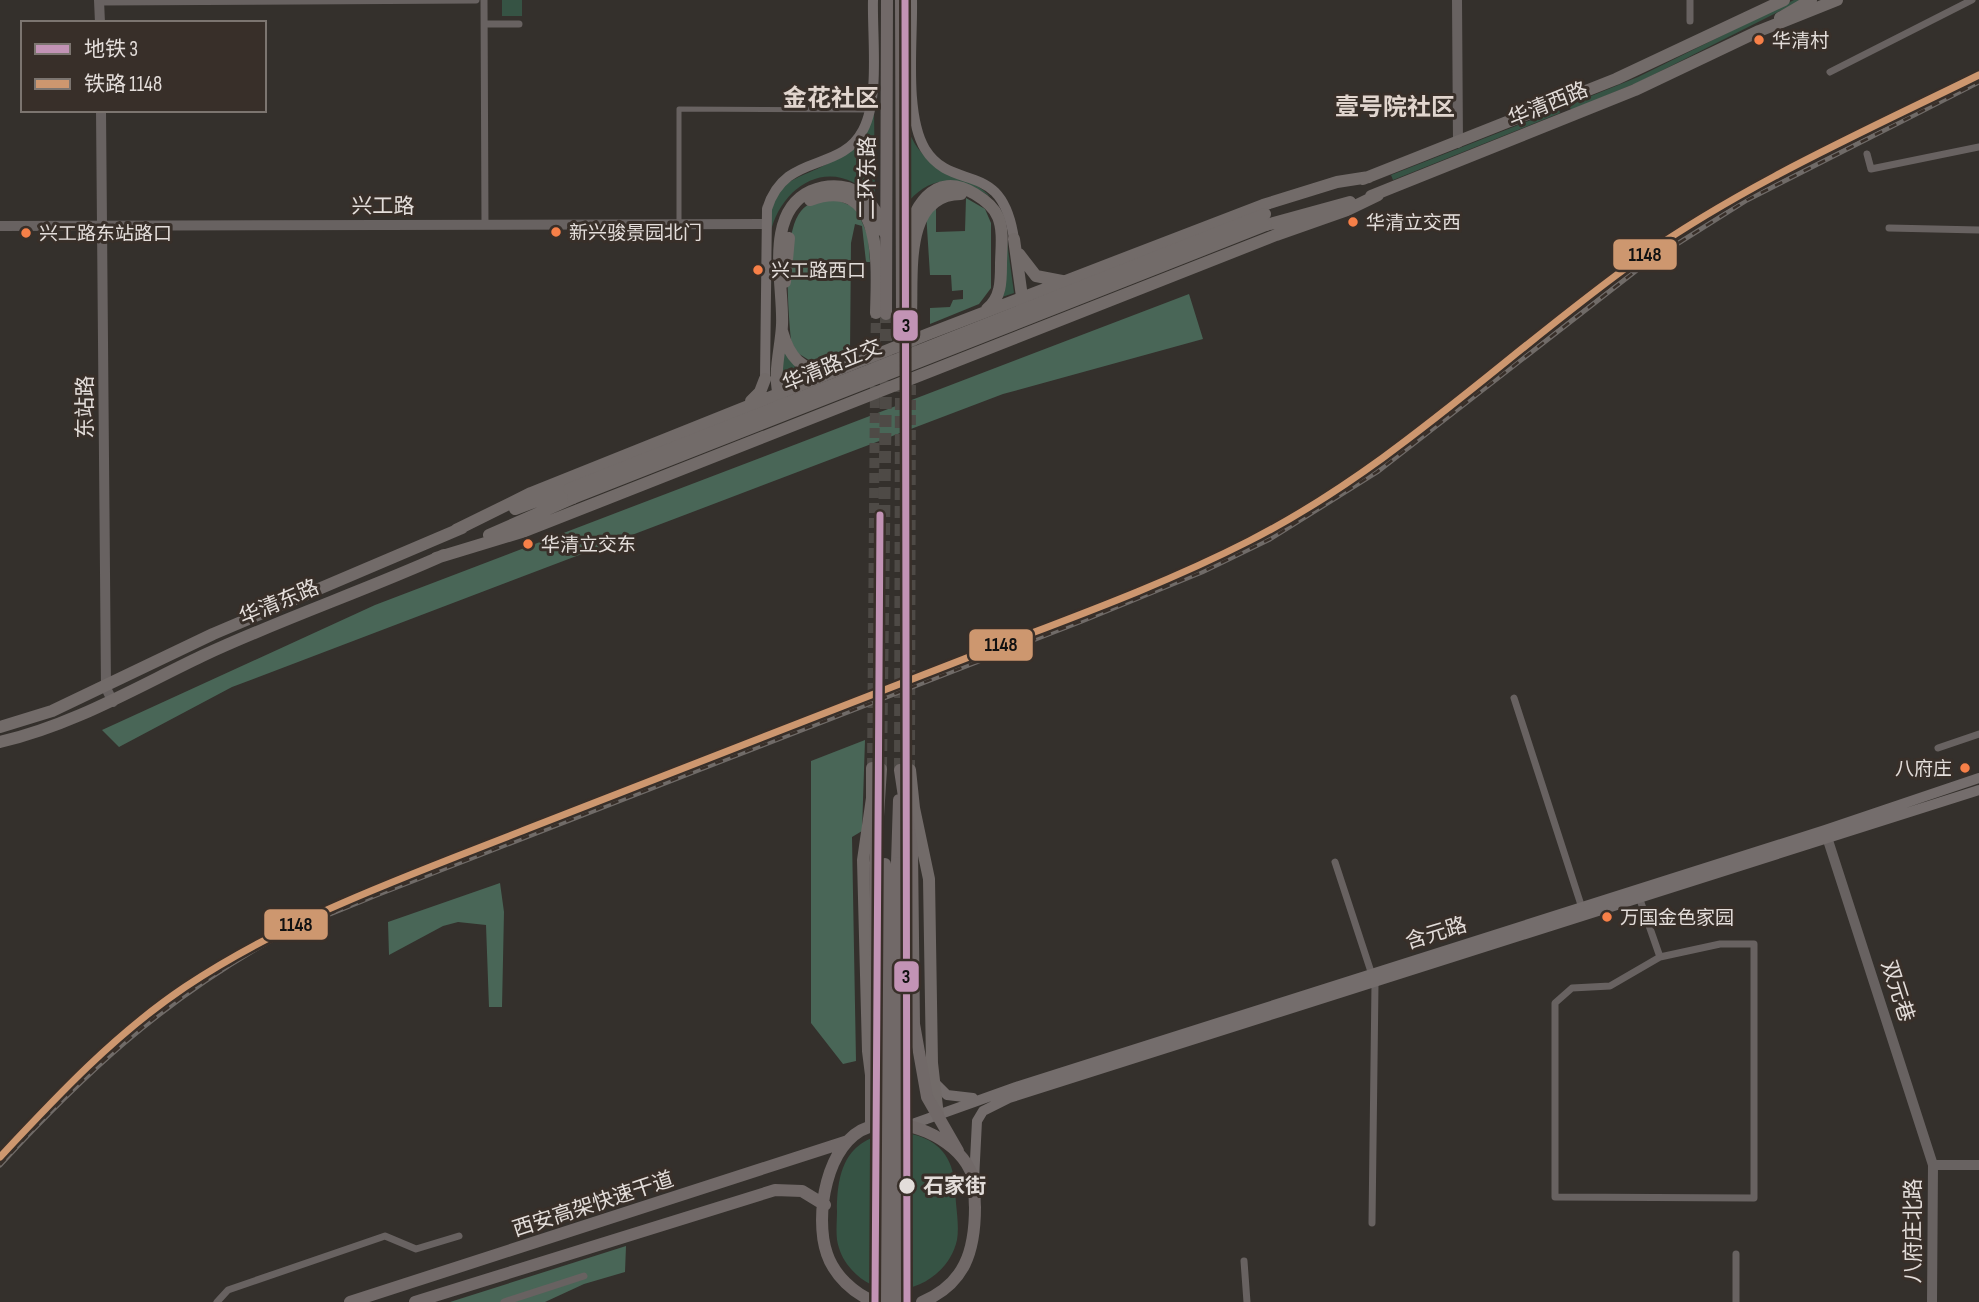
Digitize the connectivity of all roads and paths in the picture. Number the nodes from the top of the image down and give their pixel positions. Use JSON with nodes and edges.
{"nodes":[{"id":1,"x":476,"y":0,"type":"edge"},
{"id":2,"x":484,"y":0,"type":"edge"},
{"id":3,"x":873,"y":0,"type":"edge"},
{"id":4,"x":887,"y":0,"type":"edge"},
{"id":5,"x":901,"y":0,"type":"edge"},
{"id":6,"x":912,"y":0,"type":"edge"},
{"id":7,"x":1457,"y":0,"type":"edge"},
{"id":8,"x":1690,"y":0,"type":"edge"},
{"id":9,"x":1784,"y":0,"type":"edge"},
{"id":10,"x":1811,"y":0,"type":"edge"},
{"id":11,"x":1838,"y":0,"type":"edge"},
{"id":12,"x":1972,"y":0,"type":"edge"},
{"id":13,"x":99,"y":1,"type":"edge"},
{"id":14,"x":100,"y":21,"type":"edge"},
{"id":15,"x":1690,"y":21,"type":"dead end"},
{"id":16,"x":485,"y":24,"type":"junction"},
{"id":17,"x":519,"y":24,"type":"dead end"},
{"id":18,"x":1759,"y":30,"type":"junction"},
{"id":19,"x":1830,"y":72,"type":"dead end"},
{"id":20,"x":871,"y":110,"type":"junction"},
{"id":21,"x":101,"y":112,"type":"edge"},
{"id":22,"x":1458,"y":143,"type":"junction"},
{"id":23,"x":1979,"y":147,"type":"edge"},
{"id":24,"x":1867,"y":154,"type":"dead end"},
{"id":25,"x":1368,"y":177,"type":"junction"},
{"id":26,"x":1378,"y":195,"type":"junction"},
{"id":27,"x":985,"y":201,"type":"junction"},
{"id":28,"x":1266,"y":220,"type":"junction"},
{"id":29,"x":680,"y":224,"type":"junction"},
{"id":30,"x":766,"y":224,"type":"junction"},
{"id":31,"x":103,"y":225,"type":"junction"},
{"id":32,"x":485,"y":225,"type":"junction"},
{"id":33,"x":0,"y":226,"type":"edge"},
{"id":34,"x":1889,"y":228,"type":"dead end"},
{"id":35,"x":1979,"y":230,"type":"edge"},
{"id":36,"x":1014,"y":239,"type":"junction"},
{"id":37,"x":886,"y":246,"type":"junction"},
{"id":38,"x":1073,"y":279,"type":"junction"},
{"id":39,"x":902,"y":281,"type":"junction"},
{"id":40,"x":1021,"y":299,"type":"junction"},
{"id":41,"x":782,"y":300,"type":"junction"},
{"id":42,"x":881,"y":313,"type":"joint"},
{"id":43,"x":906,"y":314,"type":"joint"},
{"id":44,"x":977,"y":315,"type":"junction"},
{"id":45,"x":782,"y":327,"type":"junction"},
{"id":46,"x":1034,"y":332,"type":"junction"},
{"id":47,"x":922,"y":337,"type":"junction"},
{"id":48,"x":859,"y":361,"type":"junction"},
{"id":49,"x":846,"y":366,"type":"junction"},
{"id":50,"x":933,"y":371,"type":"junction"},
{"id":51,"x":768,"y":380,"type":"junction"},
{"id":52,"x":778,"y":393,"type":"junction"},
{"id":53,"x":870,"y":396,"type":"junction"},
{"id":54,"x":763,"y":398,"type":"junction"},
{"id":55,"x":740,"y":408,"type":"junction"},
{"id":56,"x":789,"y":428,"type":"junction"},
{"id":57,"x":774,"y":434,"type":"junction"},
{"id":58,"x":571,"y":493,"type":"junction"},
{"id":59,"x":456,"y":530,"type":"junction"},
{"id":60,"x":436,"y":558,"type":"junction"},
{"id":61,"x":106,"y":688,"type":"junction"},
{"id":62,"x":1514,"y":698,"type":"dead end"},
{"id":63,"x":113,"y":702,"type":"junction"},
{"id":64,"x":0,"y":727,"type":"edge"},
{"id":65,"x":1979,"y":734,"type":"edge"},
{"id":66,"x":0,"y":742,"type":"edge"},
{"id":67,"x":1938,"y":748,"type":"dead end"},
{"id":68,"x":877,"y":768,"type":"joint"},
{"id":69,"x":905,"y":770,"type":"junction"},
{"id":70,"x":1979,"y":778,"type":"edge"},
{"id":71,"x":1979,"y":790,"type":"edge"},
{"id":72,"x":881,"y":794,"type":"junction"},
{"id":73,"x":1826,"y":834,"type":"junction"},
{"id":74,"x":1335,"y":862,"type":"dead end"},
{"id":75,"x":891,"y":863,"type":"junction"},
{"id":76,"x":1639,"y":894,"type":"junction"},
{"id":77,"x":1582,"y":908,"type":"junction"},
{"id":78,"x":1660,"y":957,"type":"junction"},
{"id":79,"x":1373,"y":978,"type":"junction"},
{"id":80,"x":917,"y":1050,"type":"junction"},
{"id":81,"x":872,"y":1076,"type":"junction"},
{"id":82,"x":935,"y":1084,"type":"junction"},
{"id":83,"x":986,"y":1097,"type":"junction"},
{"id":84,"x":938,"y":1116,"type":"junction"},
{"id":85,"x":872,"y":1126,"type":"junction"},
{"id":86,"x":906,"y":1126,"type":"junction"},
{"id":87,"x":848,"y":1142,"type":"junction"},
{"id":88,"x":965,"y":1162,"type":"junction"},
{"id":89,"x":1933,"y":1164,"type":"junction"},
{"id":90,"x":1979,"y":1164,"type":"edge"},
{"id":91,"x":974,"y":1183,"type":"junction"},
{"id":92,"x":825,"y":1205,"type":"junction"},
{"id":93,"x":1372,"y":1223,"type":"dead end"},
{"id":94,"x":460,"y":1236,"type":"dead end"},
{"id":95,"x":1736,"y":1254,"type":"dead end"},
{"id":96,"x":1244,"y":1261,"type":"dead end"},
{"id":97,"x":584,"y":1276,"type":"dead end"},
{"id":98,"x":864,"y":1298,"type":"edge"},
{"id":99,"x":217,"y":1302,"type":"edge"},
{"id":100,"x":350,"y":1302,"type":"edge"},
{"id":101,"x":415,"y":1302,"type":"edge"},
{"id":102,"x":504,"y":1302,"type":"edge"},
{"id":103,"x":875,"y":1302,"type":"edge"},
{"id":104,"x":887,"y":1302,"type":"edge"},
{"id":105,"x":899,"y":1302,"type":"edge"},
{"id":106,"x":923,"y":1302,"type":"edge"},
{"id":107,"x":1247,"y":1302,"type":"edge"},
{"id":108,"x":1736,"y":1302,"type":"edge"},
{"id":109,"x":1933,"y":1302,"type":"edge"}],
"edges":[{"from":1,"to":13,"type":"street"},
{"from":2,"to":16,"type":"street"},
{"from":3,"to":20,"type":"main road"},
{"from":4,"to":37,"type":"highway","name":"二环东路"},
{"from":5,"to":39,"type":"highway","name":"二环东路"},
{"from":6,"to":36,"type":"main road"},
{"from":7,"to":22,"type":"street"},
{"from":8,"to":15,"type":"street"},
{"from":9,"to":22,"type":"main road","name":"华清西路"},
{"from":10,"to":18,"type":"main road"},
{"from":11,"to":18,"type":"main road","name":"华清西路"},
{"from":12,"to":19,"type":"street"},
{"from":13,"to":14,"type":"street"},
{"from":16,"to":17,"type":"street"},
{"from":16,"to":32,"type":"street"},
{"from":18,"to":26,"type":"main road","name":"华清西路"},
{"from":20,"to":29,"type":"street"},
{"from":20,"to":30,"type":"main road"},
{"from":21,"to":31,"type":"street","name":"东站路"},
{"from":22,"to":25,"type":"main road","name":"华清西路"},
{"from":23,"to":24,"type":"street"},
{"from":25,"to":28,"type":"main road","name":"华清西路"},
{"from":25,"to":38,"type":"main road"},
{"from":26,"to":28,"type":"main road","name":"华清西路"},
{"from":26,"to":46,"type":"main road"},
{"from":27,"to":39,"type":"main road"},
{"from":27,"to":43,"type":"main road"},
{"from":27,"to":44,"type":"main road"},
{"from":28,"to":58,"type":"main road","name":"华清路立交","bridge":true},
{"from":29,"to":30,"type":"street","name":"兴工路"},
{"from":29,"to":32,"type":"street","name":"兴工路"},
{"from":30,"to":51,"type":"main road"},
{"from":31,"to":32,"type":"street","name":"兴工路"},
{"from":31,"to":33,"type":"street","name":"兴工路"},
{"from":31,"to":61,"type":"street","name":"东站路"},
{"from":34,"to":35,"type":"street"},
{"from":36,"to":38,"type":"main road"},
{"from":36,"to":40,"type":"main road"},
{"from":37,"to":41,"type":"main road"},
{"from":37,"to":42,"type":"highway","name":"二环东路"},
{"from":38,"to":40,"type":"main road"},
{"from":39,"to":43,"type":"highway","name":"二环东路"},
{"from":40,"to":44,"type":"main road"},
{"from":40,"to":46,"type":"main road"},
{"from":41,"to":42,"type":"main road"},
{"from":41,"to":45,"type":"main road"},
{"from":44,"to":47,"type":"main road"},
{"from":45,"to":49,"type":"main road"},
{"from":45,"to":51,"type":"main road"},
{"from":46,"to":50,"type":"main road"},
{"from":47,"to":48,"type":"main road"},
{"from":47,"to":50,"type":"main road"},
{"from":48,"to":49,"type":"main road"},
{"from":48,"to":53,"type":"main road"},
{"from":49,"to":52,"type":"main road"},
{"from":50,"to":53,"type":"main road"},
{"from":51,"to":52,"type":"main road"},
{"from":51,"to":54,"type":"main road"},
{"from":51,"to":55,"type":"main road"},
{"from":52,"to":54,"type":"main road"},
{"from":52,"to":56,"type":"main road"},
{"from":53,"to":56,"type":"main road"},
{"from":54,"to":55,"type":"main road"},
{"from":54,"to":57,"type":"main road"},
{"from":55,"to":59,"type":"main road"},
{"from":56,"to":57,"type":"main road"},
{"from":57,"to":60,"type":"main road"},
{"from":58,"to":59,"type":"main road","name":"华清东路"},
{"from":58,"to":60,"type":"main road","name":"华清东路"},
{"from":59,"to":61,"type":"main road","name":"华清东路"},
{"from":60,"to":63,"type":"main road","name":"华清东路"},
{"from":61,"to":63,"type":"street","name":"东站路"},
{"from":61,"to":64,"type":"main road","name":"华清东路"},
{"from":62,"to":77,"type":"street"},
{"from":63,"to":66,"type":"main road","name":"华清东路"},
{"from":65,"to":67,"type":"street"},
{"from":68,"to":72,"type":"highway"},
{"from":68,"to":81,"type":"main road"},
{"from":69,"to":75,"type":"highway"},
{"from":69,"to":80,"type":"highway"},
{"from":69,"to":82,"type":"main road"},
{"from":70,"to":73,"type":"main road","name":"含元路"},
{"from":71,"to":73,"type":"main road","name":"含元路"},
{"from":72,"to":75,"type":"highway"},
{"from":72,"to":81,"type":"highway"},
{"from":73,"to":76,"type":"main road","name":"含元路"},
{"from":73,"to":89,"type":"street","name":"双元巷"},
{"from":74,"to":79,"type":"street"},
{"from":75,"to":104,"type":"highway","bridge":true},
{"from":75,"to":105,"type":"highway","bridge":true},
{"from":76,"to":77,"type":"main road","name":"含元路"},
{"from":76,"to":78,"type":"street"},
{"from":76,"to":79,"type":"main road","name":"含元路"},
{"from":77,"to":79,"type":"main road","name":"含元路"},
{"from":78,"to":78,"type":"street"},
{"from":79,"to":83,"type":"main road","name":"含元路"},
{"from":79,"to":91,"type":"main road","name":"含元路"},
{"from":79,"to":93,"type":"street"},
{"from":80,"to":82,"type":"main road"},
{"from":80,"to":84,"type":"highway"},
{"from":81,"to":85,"type":"highway"},
{"from":82,"to":83,"type":"main road"},
{"from":82,"to":84,"type":"main road"},
{"from":83,"to":84,"type":"main road","name":"含元路"},
{"from":84,"to":86,"type":"main road","name":"含元路"},
{"from":84,"to":88,"type":"highway"},
{"from":85,"to":86,"type":"highway"},
{"from":85,"to":87,"type":"highway"},
{"from":86,"to":88,"type":"highway"},
{"from":87,"to":92,"type":"highway"},
{"from":87,"to":100,"type":"highway","name":"西安高架快速干道"},
{"from":88,"to":91,"type":"highway"},
{"from":89,"to":90,"type":"street","name":"八府庄北路"},
{"from":89,"to":109,"type":"street","name":"八府庄北路"},
{"from":91,"to":106,"type":"highway"},
{"from":92,"to":98,"type":"highway"},
{"from":92,"to":101,"type":"highway","name":"西安高架快速干道"},
{"from":94,"to":99,"type":"street"},
{"from":95,"to":108,"type":"street"},
{"from":96,"to":107,"type":"street"},
{"from":97,"to":102,"type":"street"},
{"from":98,"to":103,"type":"highway"}]}
